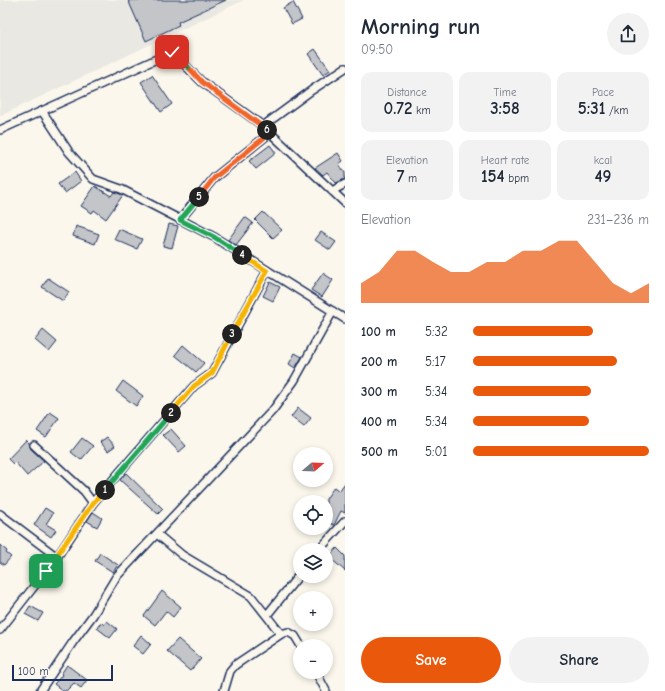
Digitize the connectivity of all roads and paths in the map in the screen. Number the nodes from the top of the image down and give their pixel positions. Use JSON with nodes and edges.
{"nodes":[{"id":1,"x":345,"y":68,"type":"edge"},
{"id":2,"x":42,"y":111,"type":"junction"},
{"id":3,"x":263,"y":126,"type":"junction"},
{"id":4,"x":0,"y":130,"type":"edge"},
{"id":5,"x":270,"y":133,"type":"junction"},
{"id":6,"x":345,"y":184,"type":"edge"},
{"id":7,"x":332,"y":191,"type":"junction"},
{"id":8,"x":345,"y":203,"type":"edge"},
{"id":9,"x":180,"y":220,"type":"junction"},
{"id":10,"x":267,"y":271,"type":"junction"},
{"id":11,"x":333,"y":311,"type":"junction"},
{"id":12,"x":345,"y":319,"type":"edge"},
{"id":13,"x":34,"y":445,"type":"dead end"},
{"id":14,"x":93,"y":503,"type":"junction"},
{"id":15,"x":0,"y":514,"type":"edge"},
{"id":16,"x":345,"y":521,"type":"edge"},
{"id":17,"x":157,"y":534,"type":"junction"},
{"id":18,"x":325,"y":543,"type":"edge"},
{"id":19,"x":56,"y":557,"type":"junction"},
{"id":20,"x":293,"y":583,"type":"edge"},
{"id":21,"x":267,"y":615,"type":"junction"},
{"id":22,"x":0,"y":630,"type":"edge"},
{"id":23,"x":281,"y":634,"type":"junction"},
{"id":24,"x":297,"y":639,"type":"edge"},
{"id":25,"x":320,"y":679,"type":"edge"},
{"id":26,"x":40,"y":691,"type":"edge"},
{"id":27,"x":224,"y":691,"type":"edge"},
{"id":28,"x":326,"y":691,"type":"edge"}],
"edges":[{"from":1,"to":3,"type":"street"},
{"from":2,"to":3,"type":"street"},
{"from":2,"to":4,"type":"street"},
{"from":2,"to":9,"type":"street"},
{"from":3,"to":5,"type":"street"},
{"from":5,"to":7,"type":"street"},
{"from":5,"to":9,"type":"street"},
{"from":6,"to":7,"type":"street"},
{"from":7,"to":8,"type":"street"},
{"from":9,"to":10,"type":"street"},
{"from":10,"to":11,"type":"street"},
{"from":10,"to":14,"type":"street"},
{"from":11,"to":12,"type":"street"},
{"from":11,"to":17,"type":"street"},
{"from":13,"to":14,"type":"street"},
{"from":14,"to":19,"type":"street"},
{"from":15,"to":19,"type":"street"},
{"from":16,"to":18,"type":"street"},
{"from":17,"to":21,"type":"street"},
{"from":17,"to":26,"type":"street"},
{"from":19,"to":22,"type":"street"},
{"from":20,"to":21,"type":"street"},
{"from":21,"to":23,"type":"street"},
{"from":23,"to":24,"type":"street"},
{"from":23,"to":27,"type":"street"},
{"from":25,"to":28,"type":"street"}]}
